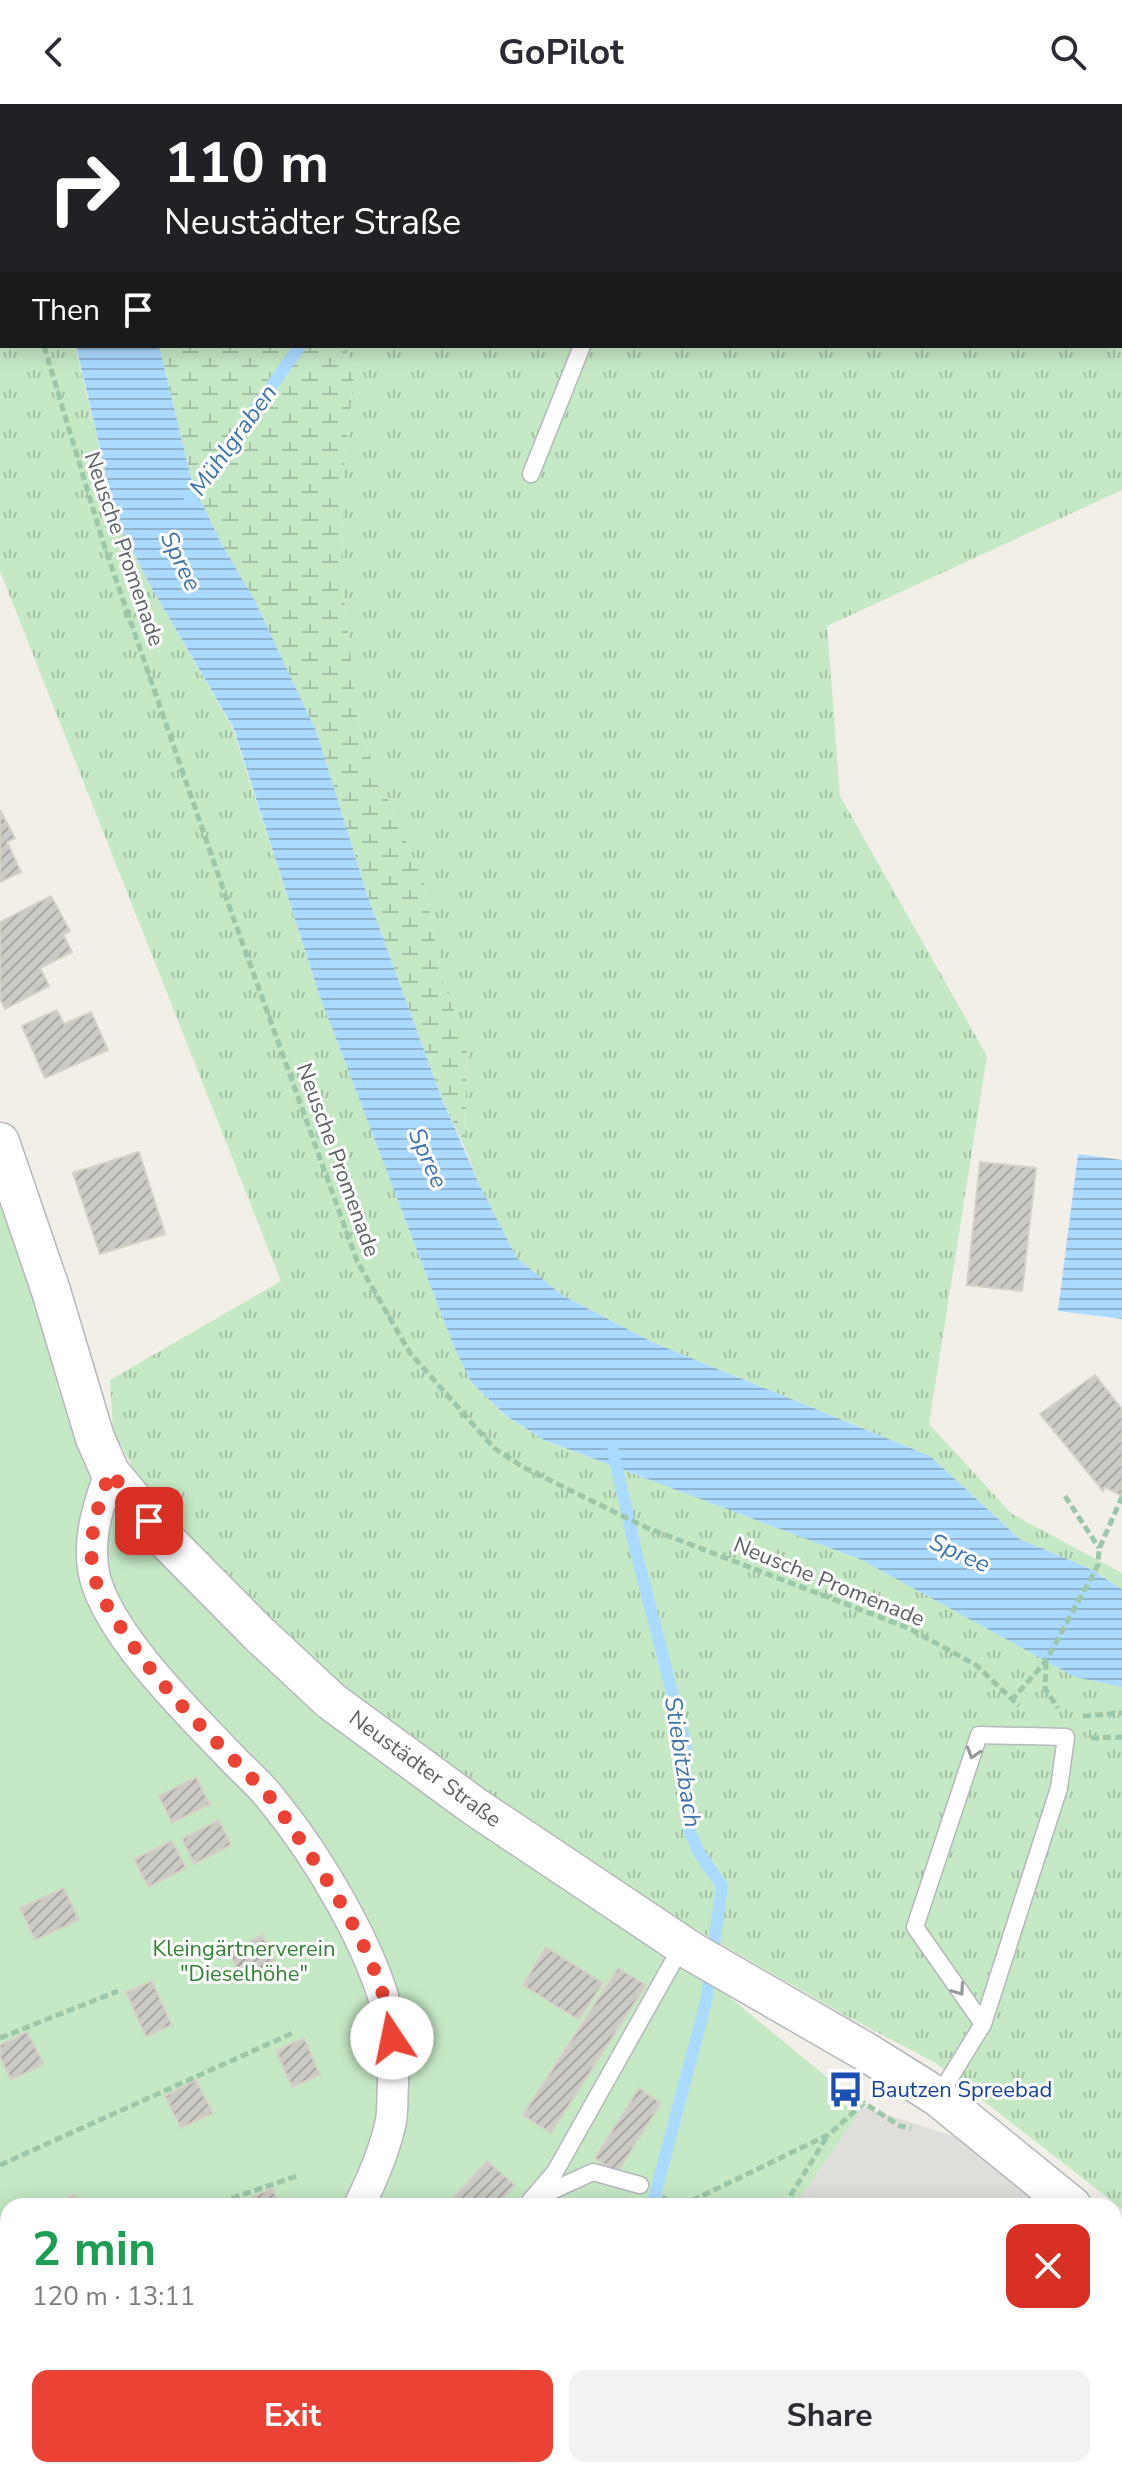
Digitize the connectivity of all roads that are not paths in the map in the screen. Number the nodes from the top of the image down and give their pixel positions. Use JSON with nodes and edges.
{"nodes":[{"id":1,"x":581,"y":348,"type":"edge"},
{"id":2,"x":531,"y":474,"type":"dead end"},
{"id":3,"x":0,"y":1142,"type":"edge"},
{"id":4,"x":110,"y":1472,"type":"junction"},
{"id":5,"x":686,"y":1949,"type":"junction"},
{"id":6,"x":983,"y":2024,"type":"junction"},
{"id":7,"x":938,"y":2097,"type":"junction"},
{"id":8,"x":640,"y":2185,"type":"dead end"},
{"id":9,"x":363,"y":2198,"type":"edge"},
{"id":10,"x":533,"y":2198,"type":"edge"},
{"id":11,"x":540,"y":2198,"type":"edge"},
{"id":12,"x":1062,"y":2198,"type":"edge"}],
"edges":[{"from":1,"to":2,"type":"lane"},
{"from":3,"to":4,"type":"street","name":"Neustädter Straße"},
{"from":4,"to":5,"type":"street","name":"Neustädter Straße"},
{"from":4,"to":9,"type":"street"},
{"from":5,"to":7,"type":"street","name":"Neustädter Straße"},
{"from":5,"to":10,"type":"lane"},
{"from":6,"to":6,"type":"lane","one_way":true},
{"from":6,"to":7,"type":"lane"},
{"from":7,"to":12,"type":"street","name":"Neustädter Straße"},
{"from":8,"to":11,"type":"lane"}]}
